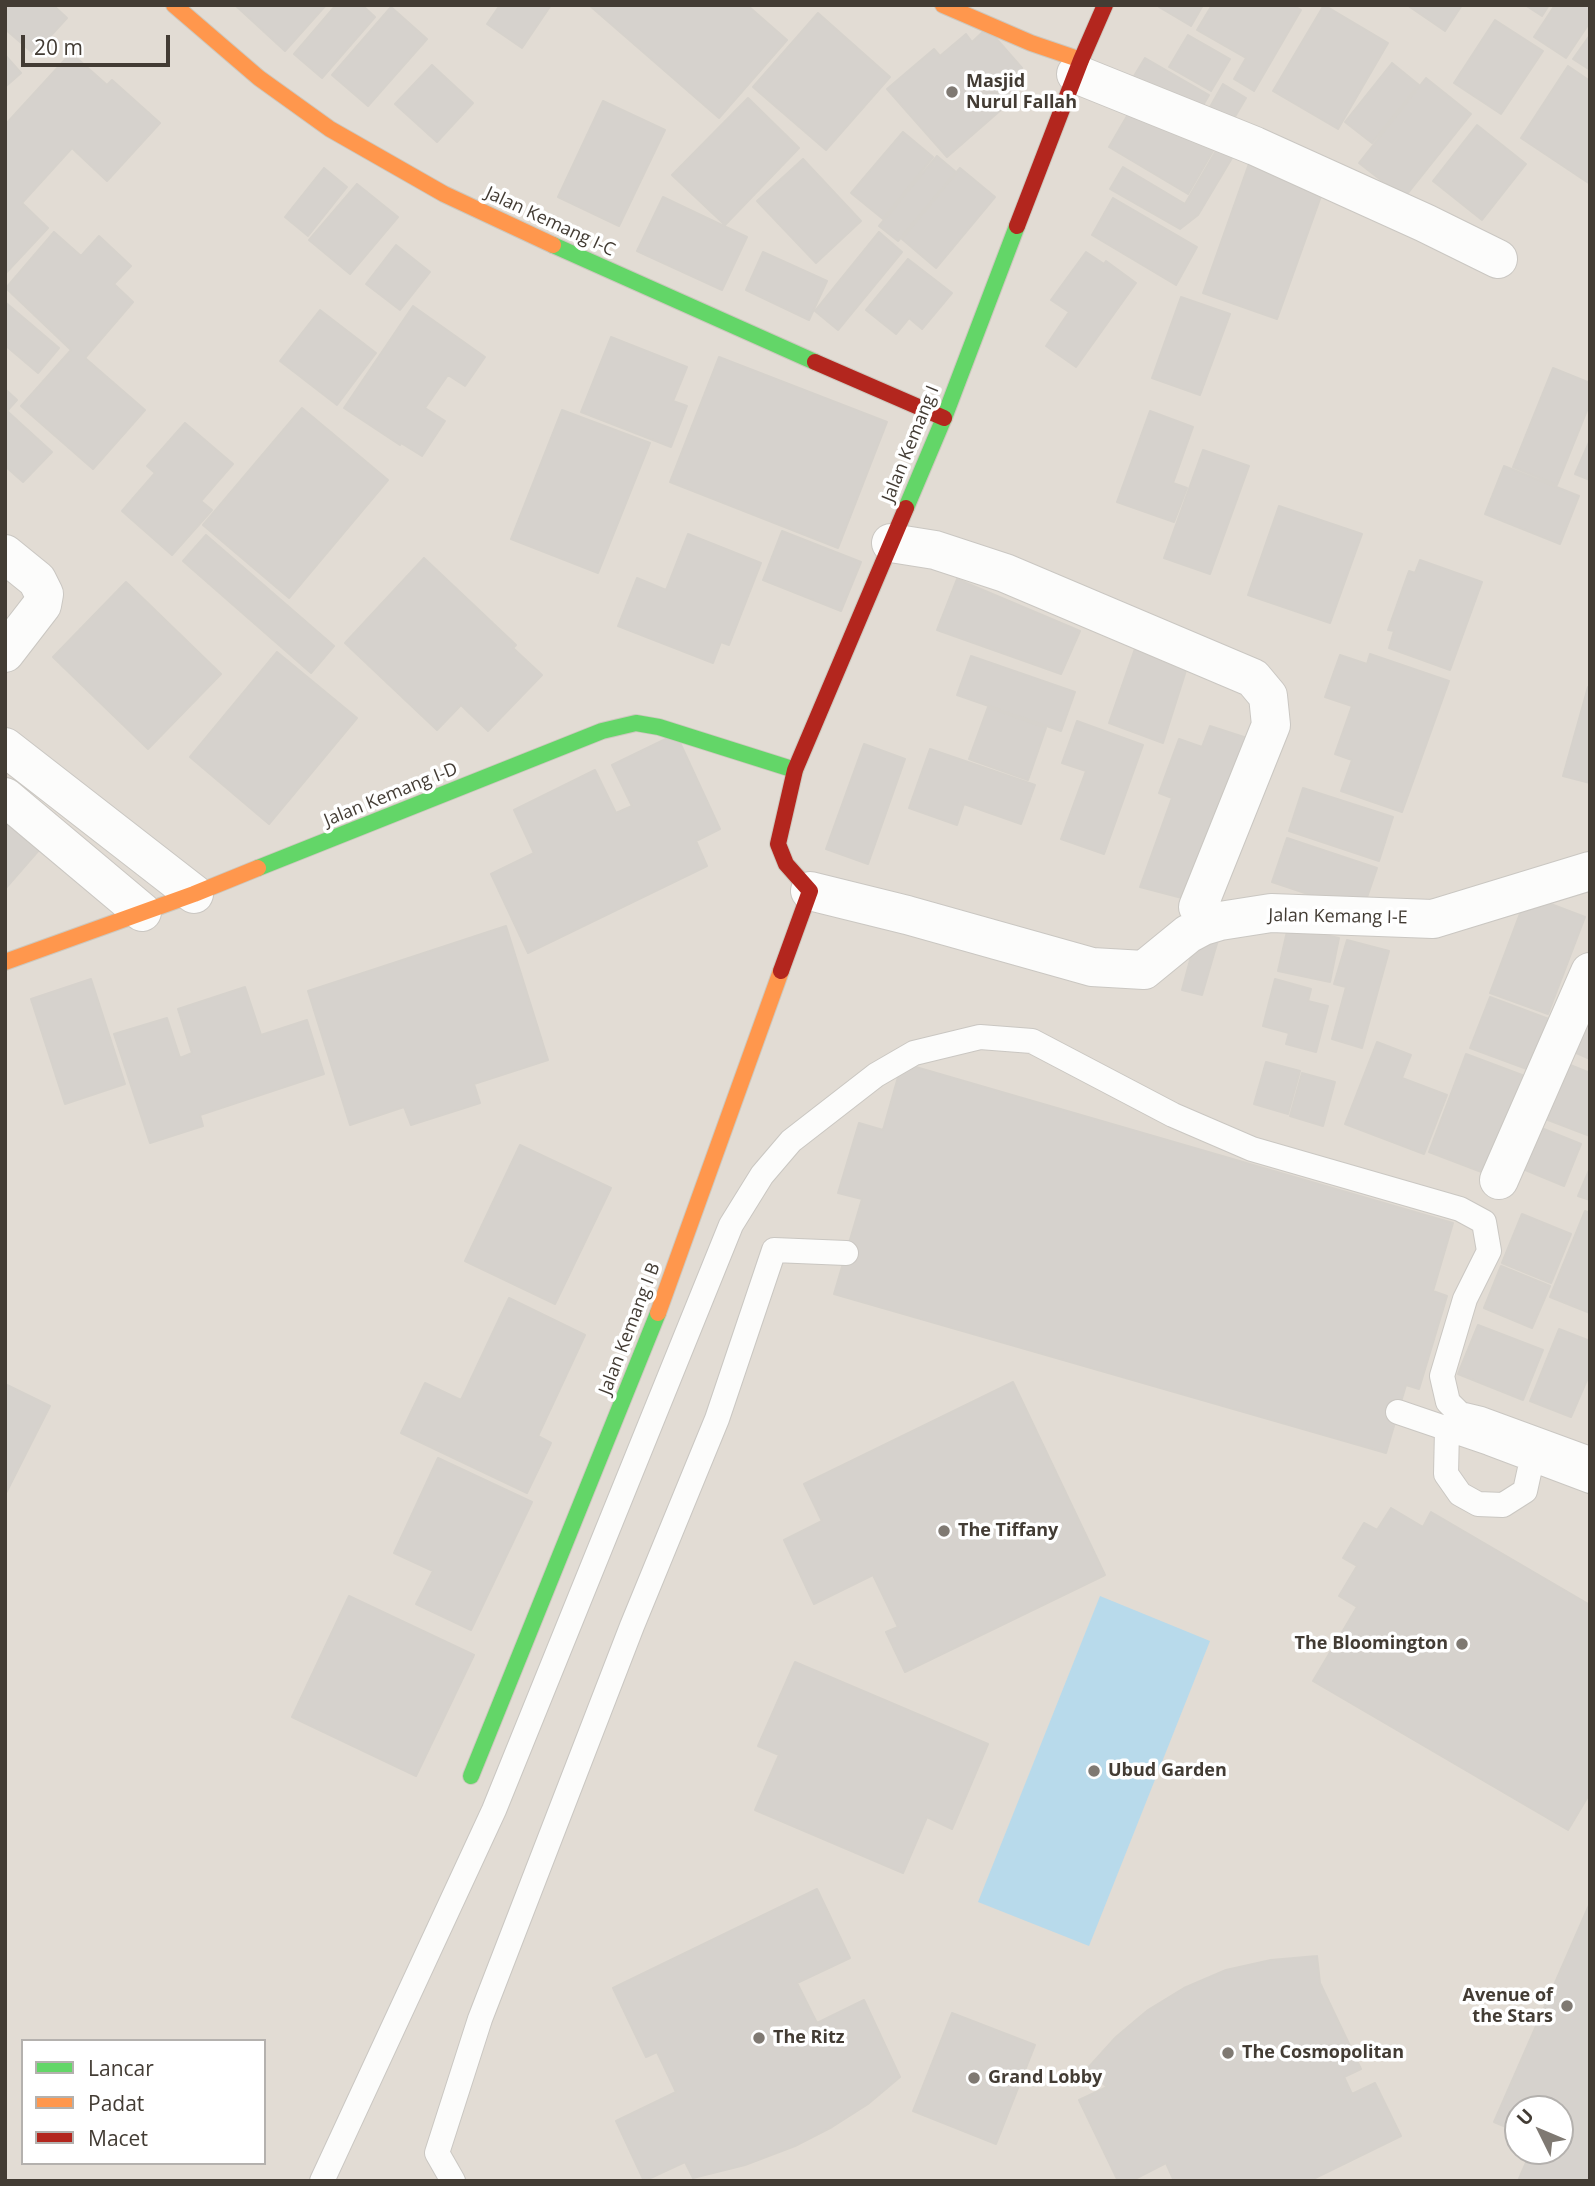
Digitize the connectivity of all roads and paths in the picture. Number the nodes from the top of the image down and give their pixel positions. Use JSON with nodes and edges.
{"nodes":[{"id":1,"x":174,"y":5,"type":"edge"},
{"id":2,"x":943,"y":5,"type":"edge"},
{"id":3,"x":1105,"y":5,"type":"edge"},
{"id":4,"x":1079,"y":67,"type":"junction"},
{"id":5,"x":1498,"y":259,"type":"dead end"},
{"id":6,"x":944,"y":418,"type":"junction"},
{"id":7,"x":891,"y":543,"type":"junction"},
{"id":8,"x":5,"y":554,"type":"edge"},
{"id":9,"x":5,"y":653,"type":"edge"},
{"id":10,"x":5,"y":747,"type":"edge"},
{"id":11,"x":795,"y":770,"type":"junction"},
{"id":12,"x":5,"y":797,"type":"edge"},
{"id":13,"x":1590,"y":872,"type":"edge"},
{"id":14,"x":810,"y":891,"type":"junction"},
{"id":15,"x":194,"y":894,"type":"junction"},
{"id":16,"x":1198,"y":906,"type":"dead end"},
{"id":17,"x":142,"y":912,"type":"junction"},
{"id":18,"x":5,"y":962,"type":"edge"},
{"id":19,"x":1590,"y":972,"type":"edge"},
{"id":20,"x":1499,"y":1181,"type":"dead end"},
{"id":21,"x":846,"y":1253,"type":"dead end"},
{"id":22,"x":1398,"y":1412,"type":"dead end"},
{"id":23,"x":1447,"y":1430,"type":"junction"},
{"id":24,"x":1590,"y":1458,"type":"edge"},
{"id":25,"x":1532,"y":1459,"type":"junction"},
{"id":26,"x":1590,"y":1481,"type":"edge"},
{"id":27,"x":471,"y":1776,"type":"dead end"},
{"id":28,"x":323,"y":2181,"type":"edge"},
{"id":29,"x":453,"y":2181,"type":"edge"}],
"edges":[{"from":1,"to":6,"type":"street","name":"Jalan Kemang I-C"},
{"from":2,"to":4,"type":"street"},
{"from":3,"to":4,"type":"street","name":"Jalan Kemang I"},
{"from":4,"to":5,"type":"street"},
{"from":4,"to":6,"type":"street","name":"Jalan Kemang I"},
{"from":6,"to":7,"type":"street","name":"Jalan Kemang I"},
{"from":7,"to":11,"type":"street","name":"Jalan Kemang I"},
{"from":7,"to":16,"type":"street"},
{"from":8,"to":9,"type":"street"},
{"from":10,"to":15,"type":"street"},
{"from":11,"to":14,"type":"street","name":"Jalan Kemang I"},
{"from":11,"to":15,"type":"street","name":"Jalan Kemang I-D"},
{"from":12,"to":17,"type":"street"},
{"from":13,"to":14,"type":"street","name":"Jalan Kemang I-E"},
{"from":14,"to":27,"type":"street","name":"Jalan Kemang I B"},
{"from":15,"to":17,"type":"street","name":"Jalan Kemang I-D"},
{"from":17,"to":18,"type":"street","name":"Jalan Kemang I-D"},
{"from":19,"to":20,"type":"street"},
{"from":21,"to":29,"type":"lane"},
{"from":22,"to":23,"type":"lane"},
{"from":23,"to":25,"type":"lane"},
{"from":23,"to":25,"type":"lane"},
{"from":24,"to":28,"type":"lane"},
{"from":25,"to":26,"type":"lane"}]}
